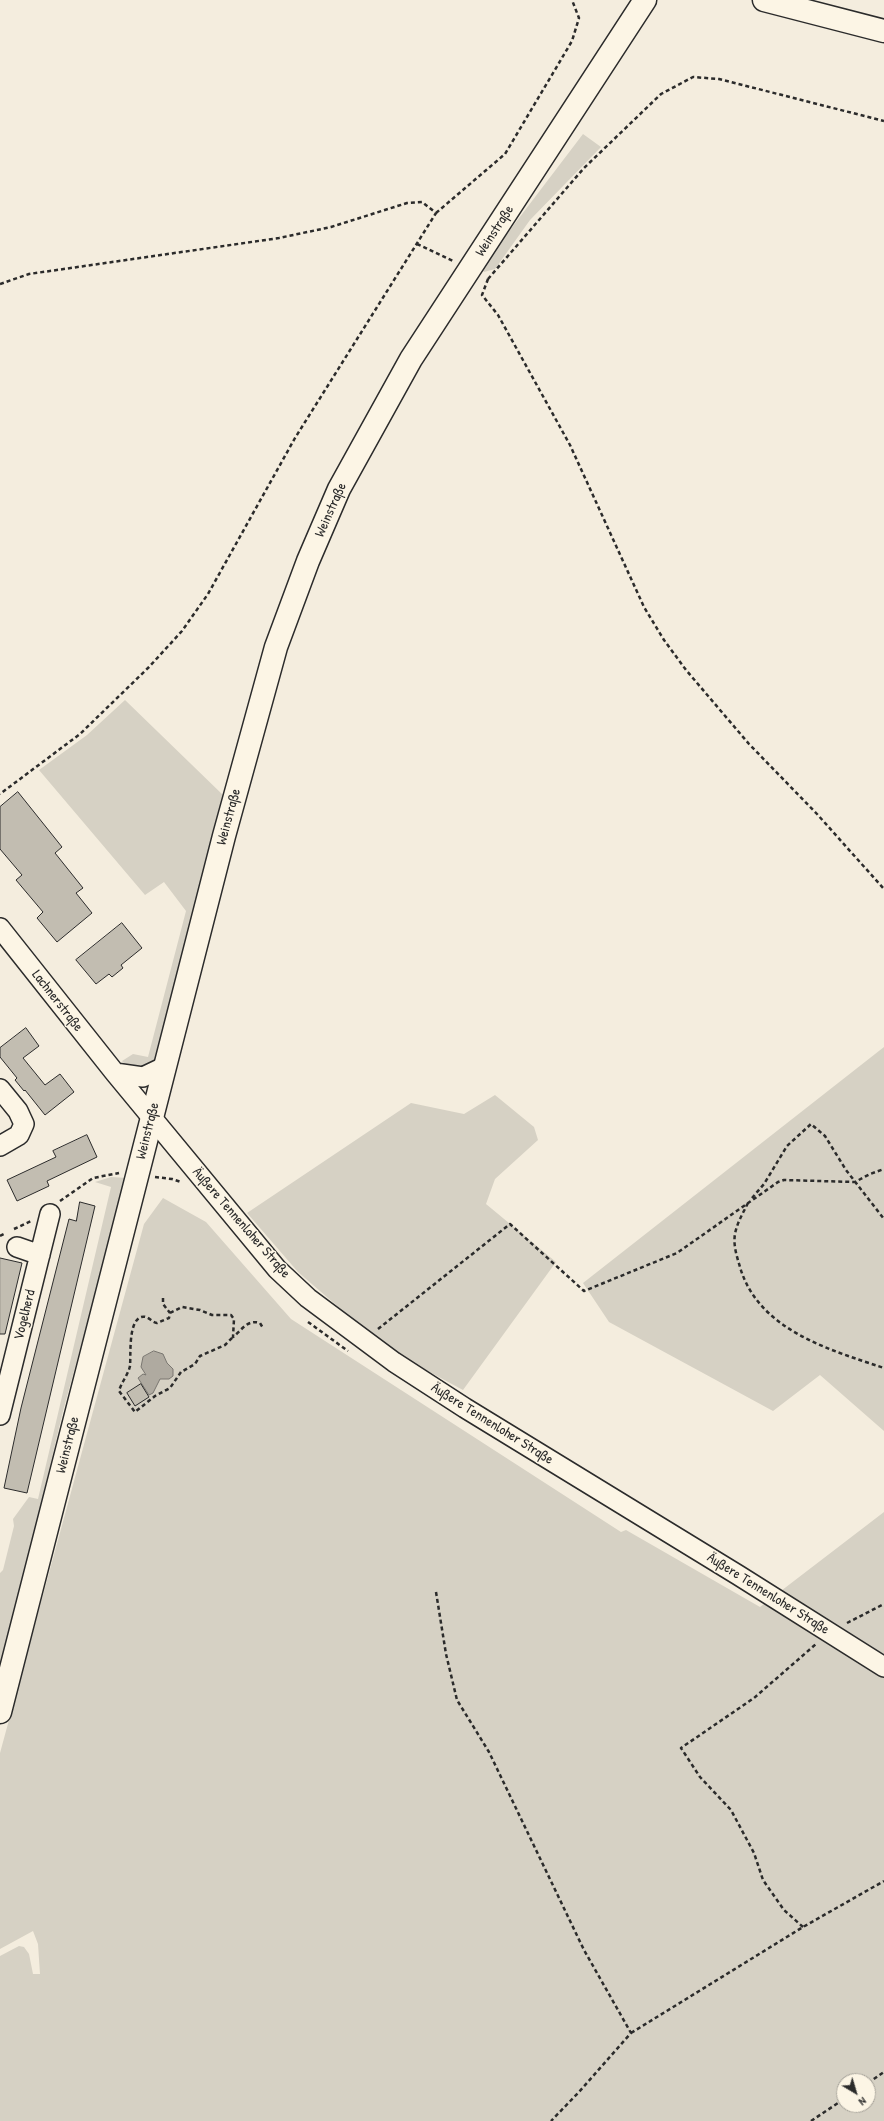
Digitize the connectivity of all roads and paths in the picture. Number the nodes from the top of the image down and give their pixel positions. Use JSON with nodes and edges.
{"nodes":[{"id":1,"x":572,"y":0,"type":"edge"},
{"id":2,"x":764,"y":0,"type":"edge"},
{"id":3,"x":643,"y":4,"type":"edge"},
{"id":4,"x":884,"y":31,"type":"edge"},
{"id":5,"x":884,"y":121,"type":"edge"},
{"id":6,"x":436,"y":214,"type":"junction"},
{"id":7,"x":418,"y":244,"type":"junction"},
{"id":8,"x":450,"y":260,"type":"dead end"},
{"id":9,"x":480,"y":274,"type":"junction"},
{"id":10,"x":0,"y":284,"type":"edge"},
{"id":11,"x":0,"y":794,"type":"edge"},
{"id":12,"x":884,"y":889,"type":"edge"},
{"id":13,"x":0,"y":928,"type":"edge"},
{"id":14,"x":164,"y":1067,"type":"junction"},
{"id":15,"x":115,"y":1073,"type":"junction"},
{"id":16,"x":0,"y":1089,"type":"edge"},
{"id":17,"x":152,"y":1118,"type":"junction"},
{"id":18,"x":0,"y":1146,"type":"edge"},
{"id":19,"x":884,"y":1169,"type":"edge"},
{"id":20,"x":137,"y":1175,"type":"junction"},
{"id":21,"x":855,"y":1182,"type":"junction"},
{"id":22,"x":748,"y":1202,"type":"junction"},
{"id":23,"x":46,"y":1213,"type":"junction"},
{"id":24,"x":884,"y":1219,"type":"edge"},
{"id":25,"x":0,"y":1236,"type":"edge"},
{"id":26,"x":17,"y":1247,"type":"dead end"},
{"id":27,"x":40,"y":1255,"type":"junction"},
{"id":28,"x":163,"y":1298,"type":"dead end"},
{"id":29,"x":170,"y":1313,"type":"junction"},
{"id":30,"x":263,"y":1328,"type":"dead end"},
{"id":31,"x":233,"y":1337,"type":"junction"},
{"id":32,"x":364,"y":1341,"type":"junction"},
{"id":33,"x":884,"y":1368,"type":"edge"},
{"id":34,"x":0,"y":1415,"type":"edge"},
{"id":35,"x":436,"y":1592,"type":"dead end"},
{"id":36,"x":884,"y":1604,"type":"edge"},
{"id":37,"x":830,"y":1634,"type":"junction"},
{"id":38,"x":884,"y":1667,"type":"edge"},
{"id":39,"x":0,"y":1712,"type":"edge"},
{"id":40,"x":884,"y":1881,"type":"edge"},
{"id":41,"x":803,"y":1927,"type":"junction"},
{"id":42,"x":631,"y":2033,"type":"junction"},
{"id":43,"x":836,"y":2104,"type":"edge"},
{"id":44,"x":551,"y":2121,"type":"edge"},
{"id":45,"x":811,"y":2121,"type":"edge"}],
"edges":[{"from":1,"to":6,"type":"path"},
{"from":2,"to":4,"type":"main road"},
{"from":3,"to":9,"type":"main road","name":"Weinstraße"},
{"from":5,"to":9,"type":"path"},
{"from":6,"to":7,"type":"path"},
{"from":6,"to":10,"type":"path"},
{"from":7,"to":8,"type":"path"},
{"from":7,"to":11,"type":"path"},
{"from":9,"to":12,"type":"path"},
{"from":9,"to":14,"type":"main road","name":"Weinstraße"},
{"from":13,"to":15,"type":"street","name":"Lachnerstraße"},
{"from":14,"to":15,"type":"street"},
{"from":14,"to":17,"type":"main road","name":"Weinstraße"},
{"from":15,"to":17,"type":"street","name":"Lachnerstraße"},
{"from":16,"to":18,"type":"street"},
{"from":17,"to":20,"type":"main road","name":"Weinstraße"},
{"from":17,"to":32,"type":"street","name":"Äußere Tennenloher Straße"},
{"from":19,"to":21,"type":"path"},
{"from":20,"to":23,"type":"path"},
{"from":20,"to":39,"type":"main road","name":"Weinstraße"},
{"from":21,"to":22,"type":"path"},
{"from":21,"to":22,"type":"path"},
{"from":21,"to":24,"type":"path"},
{"from":22,"to":32,"type":"path"},
{"from":22,"to":33,"type":"path"},
{"from":23,"to":25,"type":"path"},
{"from":23,"to":27,"type":"street","name":"Vogelherd"},
{"from":26,"to":27,"type":"street"},
{"from":27,"to":34,"type":"street","name":"Vogelherd"},
{"from":28,"to":29,"type":"path"},
{"from":29,"to":31,"type":"path"},
{"from":29,"to":31,"type":"path"},
{"from":30,"to":31,"type":"path"},
{"from":32,"to":37,"type":"street","name":"Äußere Tennenloher Straße"},
{"from":35,"to":42,"type":"path"},
{"from":36,"to":37,"type":"path"},
{"from":37,"to":38,"type":"street","name":"Äußere Tennenloher Straße"},
{"from":37,"to":41,"type":"path"},
{"from":40,"to":41,"type":"path"},
{"from":41,"to":42,"type":"path"},
{"from":42,"to":44,"type":"path"},
{"from":43,"to":45,"type":"path"}]}
